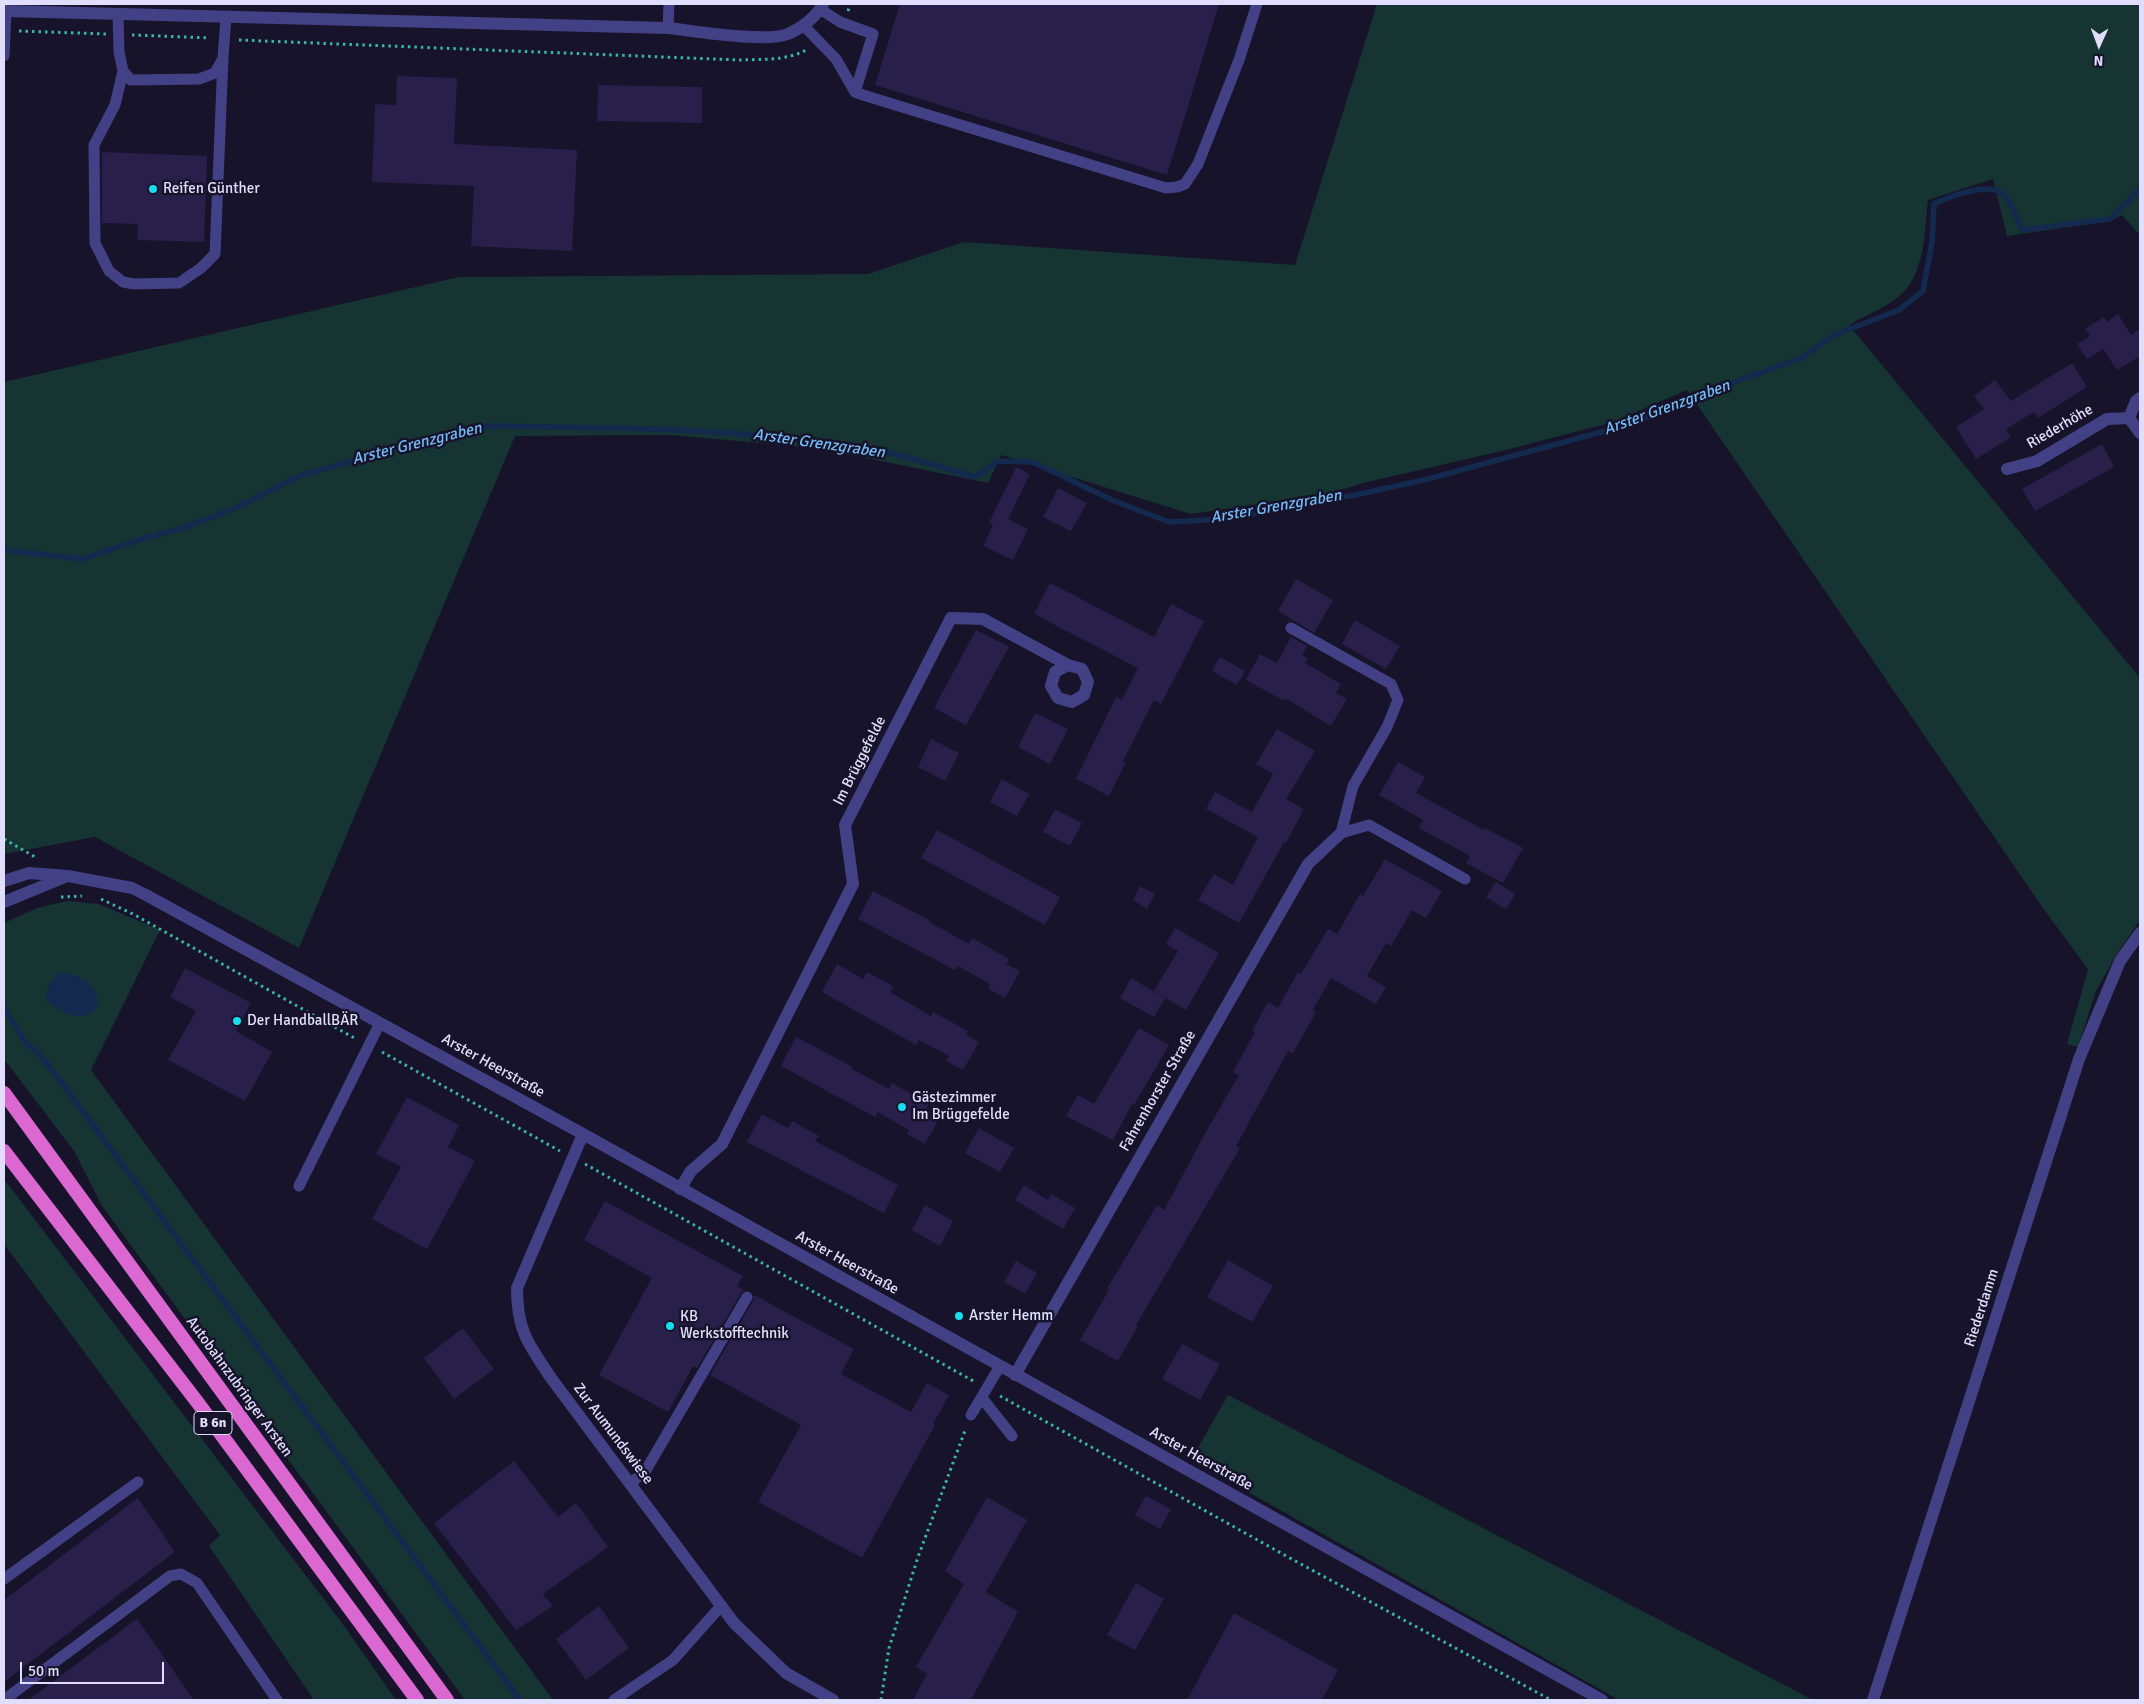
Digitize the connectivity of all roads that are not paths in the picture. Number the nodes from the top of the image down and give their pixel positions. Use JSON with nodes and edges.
{"nodes":[{"id":1,"x":669,"y":4,"type":"edge"},
{"id":2,"x":1257,"y":4,"type":"edge"},
{"id":3,"x":821,"y":7,"type":"edge"},
{"id":4,"x":12,"y":9,"type":"edge"},
{"id":5,"x":118,"y":14,"type":"junction"},
{"id":6,"x":226,"y":17,"type":"junction"},
{"id":7,"x":804,"y":26,"type":"junction"},
{"id":8,"x":668,"y":28,"type":"junction"},
{"id":9,"x":4,"y":56,"type":"edge"},
{"id":10,"x":223,"y":58,"type":"junction"},
{"id":11,"x":123,"y":72,"type":"junction"},
{"id":12,"x":855,"y":92,"type":"junction"},
{"id":13,"x":2140,"y":398,"type":"edge"},
{"id":14,"x":2129,"y":418,"type":"junction"},
{"id":15,"x":2140,"y":433,"type":"edge"},
{"id":16,"x":2007,"y":469,"type":"dead end"},
{"id":17,"x":1291,"y":628,"type":"dead end"},
{"id":18,"x":1068,"y":665,"type":"dead end"},
{"id":19,"x":1341,"y":833,"type":"junction"},
{"id":20,"x":68,"y":876,"type":"junction"},
{"id":21,"x":1466,"y":879,"type":"dead end"},
{"id":22,"x":4,"y":881,"type":"edge"},
{"id":23,"x":4,"y":902,"type":"edge"},
{"id":24,"x":2140,"y":933,"type":"edge"},
{"id":25,"x":380,"y":1023,"type":"junction"},
{"id":26,"x":4,"y":1093,"type":"edge"},
{"id":27,"x":583,"y":1134,"type":"junction"},
{"id":28,"x":4,"y":1151,"type":"edge"},
{"id":29,"x":299,"y":1186,"type":"dead end"},
{"id":30,"x":680,"y":1189,"type":"junction"},
{"id":31,"x":747,"y":1297,"type":"dead end"},
{"id":32,"x":1000,"y":1366,"type":"junction"},
{"id":33,"x":1015,"y":1375,"type":"junction"},
{"id":34,"x":985,"y":1394,"type":"junction"},
{"id":35,"x":970,"y":1415,"type":"road end"},
{"id":36,"x":1012,"y":1436,"type":"dead end"},
{"id":37,"x":138,"y":1482,"type":"dead end"},
{"id":38,"x":630,"y":1484,"type":"junction"},
{"id":39,"x":4,"y":1579,"type":"edge"},
{"id":40,"x":721,"y":1606,"type":"junction"},
{"id":41,"x":4,"y":1700,"type":"edge"},
{"id":42,"x":277,"y":1700,"type":"edge"},
{"id":43,"x":417,"y":1700,"type":"edge"},
{"id":44,"x":447,"y":1700,"type":"edge"},
{"id":45,"x":614,"y":1700,"type":"edge"},
{"id":46,"x":833,"y":1700,"type":"edge"},
{"id":47,"x":1602,"y":1700,"type":"edge"},
{"id":48,"x":1873,"y":1700,"type":"edge"}],
"edges":[{"from":1,"to":8,"type":"lane"},
{"from":2,"to":12,"type":"lane"},
{"from":3,"to":7,"type":"street"},
{"from":3,"to":12,"type":"lane"},
{"from":4,"to":5,"type":"street"},
{"from":4,"to":9,"type":"lane"},
{"from":5,"to":6,"type":"street"},
{"from":5,"to":11,"type":"lane"},
{"from":6,"to":8,"type":"street"},
{"from":6,"to":10,"type":"lane"},
{"from":7,"to":8,"type":"street"},
{"from":7,"to":12,"type":"lane"},
{"from":10,"to":11,"type":"lane"},
{"from":10,"to":11,"type":"lane"},
{"from":13,"to":14,"type":"street"},
{"from":14,"to":15,"type":"street"},
{"from":14,"to":16,"type":"street","name":"Riederhöhe"},
{"from":17,"to":19,"type":"lane"},
{"from":18,"to":30,"type":"street","name":"Im Brüggefelde"},
{"from":19,"to":21,"type":"lane"},
{"from":19,"to":33,"type":"street","name":"Fahrenhorster Straße"},
{"from":20,"to":22,"type":"street","name":"Arster Heerstraße"},
{"from":20,"to":23,"type":"street"},
{"from":20,"to":25,"type":"street","name":"Arster Heerstraße"},
{"from":24,"to":48,"type":"street","name":"Riederdamm"},
{"from":25,"to":27,"type":"street","name":"Arster Heerstraße"},
{"from":25,"to":29,"type":"lane"},
{"from":26,"to":44,"type":"highway","name":"Autobahnzubringer Arsten","number":"B 6n"},
{"from":27,"to":30,"type":"street","name":"Arster Heerstraße"},
{"from":27,"to":38,"type":"street","name":"Zur Aumundswiese"},
{"from":28,"to":43,"type":"highway","number":"B 6n"},
{"from":30,"to":32,"type":"street","name":"Arster Heerstraße"},
{"from":31,"to":38,"type":"lane"},
{"from":32,"to":33,"type":"street","name":"Arster Heerstraße"},
{"from":32,"to":34,"type":"lane"},
{"from":33,"to":47,"type":"street","name":"Arster Heerstraße"},
{"from":34,"to":35,"type":"lane"},
{"from":34,"to":36,"type":"lane"},
{"from":37,"to":39,"type":"lane"},
{"from":38,"to":40,"type":"street","name":"Zur Aumundswiese"},
{"from":40,"to":45,"type":"lane"},
{"from":40,"to":46,"type":"street","name":"Zur Aumundswiese"},
{"from":41,"to":42,"type":"lane"}]}
